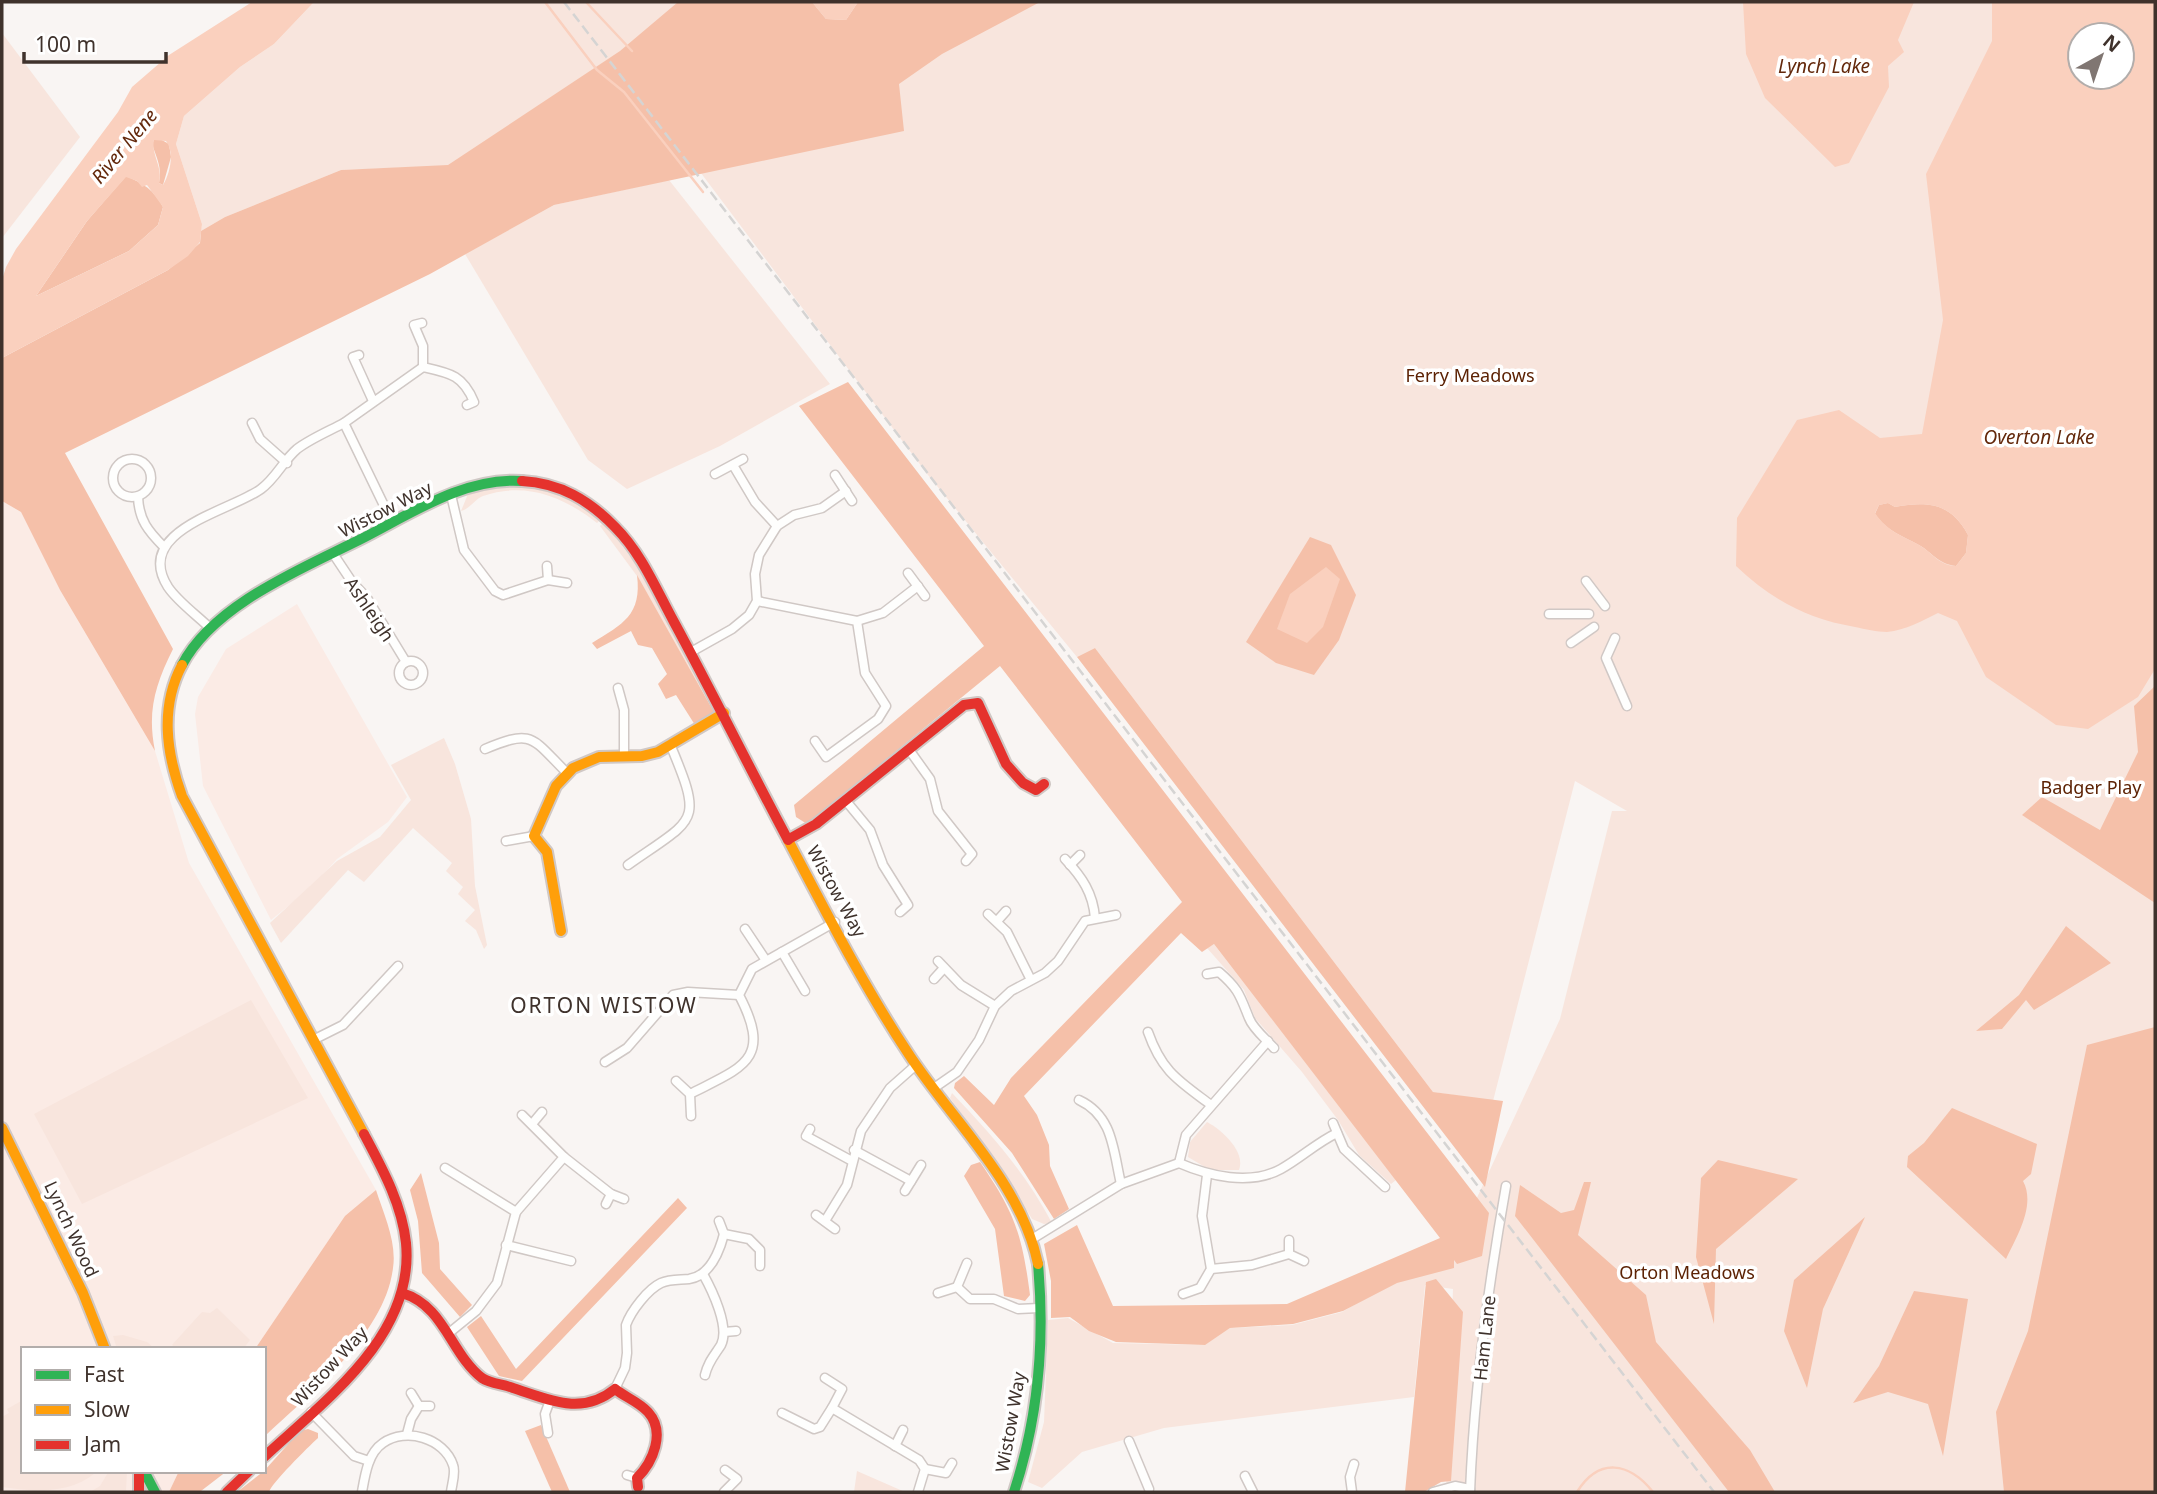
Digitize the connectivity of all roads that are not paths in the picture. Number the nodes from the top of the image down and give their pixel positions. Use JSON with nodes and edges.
{"nodes":[{"id":1,"x":415,"y":325,"type":"dead end"},
{"id":2,"x":353,"y":357,"type":"dead end"},
{"id":3,"x":423,"y":367,"type":"junction"},
{"id":4,"x":373,"y":401,"type":"junction"},
{"id":5,"x":467,"y":405,"type":"dead end"},
{"id":6,"x":251,"y":422,"type":"dead end"},
{"id":7,"x":344,"y":423,"type":"junction"},
{"id":8,"x":743,"y":458,"type":"dead end"},
{"id":9,"x":287,"y":463,"type":"junction"},
{"id":10,"x":733,"y":465,"type":"junction"},
{"id":11,"x":715,"y":474,"type":"dead end"},
{"id":12,"x":835,"y":475,"type":"dead end"},
{"id":13,"x":846,"y":491,"type":"junction"},
{"id":14,"x":451,"y":495,"type":"junction"},
{"id":15,"x":138,"y":496,"type":"junction"},
{"id":16,"x":852,"y":500,"type":"dead end"},
{"id":17,"x":392,"y":522,"type":"junction"},
{"id":18,"x":777,"y":526,"type":"junction"},
{"id":19,"x":164,"y":547,"type":"junction"},
{"id":20,"x":334,"y":555,"type":"junction"},
{"id":21,"x":547,"y":566,"type":"dead end"},
{"id":22,"x":908,"y":573,"type":"dead end"},
{"id":23,"x":548,"y":580,"type":"junction"},
{"id":24,"x":1586,"y":581,"type":"dead end"},
{"id":25,"x":567,"y":583,"type":"dead end"},
{"id":26,"x":918,"y":586,"type":"junction"},
{"id":27,"x":925,"y":596,"type":"dead end"},
{"id":28,"x":757,"y":601,"type":"junction"},
{"id":29,"x":1605,"y":606,"type":"dead end"},
{"id":30,"x":1549,"y":614,"type":"dead end"},
{"id":31,"x":1589,"y":614,"type":"dead end"},
{"id":32,"x":857,"y":621,"type":"junction"},
{"id":33,"x":1594,"y":628,"type":"dead end"},
{"id":34,"x":211,"y":629,"type":"junction"},
{"id":35,"x":1615,"y":638,"type":"dead end"},
{"id":36,"x":1571,"y":643,"type":"dead end"},
{"id":37,"x":691,"y":652,"type":"junction"},
{"id":38,"x":406,"y":662,"type":"dead end"},
{"id":39,"x":618,"y":688,"type":"dead end"},
{"id":40,"x":1627,"y":706,"type":"dead end"},
{"id":41,"x":724,"y":712,"type":"junction"},
{"id":42,"x":815,"y":741,"type":"dead end"},
{"id":43,"x":670,"y":744,"type":"junction"},
{"id":44,"x":485,"y":749,"type":"dead end"},
{"id":45,"x":910,"y":751,"type":"junction"},
{"id":46,"x":624,"y":756,"type":"junction"},
{"id":47,"x":566,"y":772,"type":"junction"},
{"id":48,"x":1039,"y":791,"type":"dead end"},
{"id":49,"x":846,"y":801,"type":"junction"},
{"id":50,"x":534,"y":836,"type":"junction"},
{"id":51,"x":789,"y":839,"type":"junction"},
{"id":52,"x":506,"y":841,"type":"dead end"},
{"id":53,"x":979,"y":847,"type":"dead end"},
{"id":54,"x":1080,"y":855,"type":"dead end"},
{"id":55,"x":628,"y":865,"type":"dead end"},
{"id":56,"x":1006,"y":911,"type":"dead end"},
{"id":57,"x":900,"y":912,"type":"dead end"},
{"id":58,"x":988,"y":914,"type":"dead end"},
{"id":59,"x":1116,"y":915,"type":"dead end"},
{"id":60,"x":1095,"y":918,"type":"junction"},
{"id":61,"x":998,"y":920,"type":"junction"},
{"id":62,"x":835,"y":922,"type":"junction"},
{"id":63,"x":745,"y":929,"type":"dead end"},
{"id":64,"x":561,"y":931,"type":"dead end"},
{"id":65,"x":782,"y":952,"type":"junction"},
{"id":66,"x":765,"y":959,"type":"junction"},
{"id":67,"x":398,"y":967,"type":"dead end"},
{"id":68,"x":1207,"y":974,"type":"dead end"},
{"id":69,"x":1030,"y":978,"type":"junction"},
{"id":70,"x":934,"y":979,"type":"dead end"},
{"id":71,"x":804,"y":991,"type":"dead end"},
{"id":72,"x":739,"y":995,"type":"junction"},
{"id":73,"x":995,"y":1006,"type":"junction"},
{"id":74,"x":1148,"y":1032,"type":"dead end"},
{"id":75,"x":313,"y":1040,"type":"junction"},
{"id":76,"x":1268,"y":1041,"type":"junction"},
{"id":77,"x":1274,"y":1048,"type":"dead end"},
{"id":78,"x":605,"y":1062,"type":"dead end"},
{"id":79,"x":916,"y":1065,"type":"junction"},
{"id":80,"x":676,"y":1080,"type":"dead end"},
{"id":81,"x":934,"y":1088,"type":"junction"},
{"id":82,"x":690,"y":1094,"type":"junction"},
{"id":83,"x":1079,"y":1100,"type":"dead end"},
{"id":84,"x":1212,"y":1105,"type":"junction"},
{"id":85,"x":542,"y":1112,"type":"dead end"},
{"id":86,"x":522,"y":1115,"type":"dead end"},
{"id":87,"x":691,"y":1116,"type":"dead end"},
{"id":88,"x":1333,"y":1123,"type":"dead end"},
{"id":89,"x":532,"y":1124,"type":"junction"},
{"id":90,"x":2,"y":1128,"type":"edge"},
{"id":91,"x":810,"y":1129,"type":"dead end"},
{"id":92,"x":1337,"y":1133,"type":"junction"},
{"id":93,"x":855,"y":1150,"type":"junction"},
{"id":94,"x":564,"y":1157,"type":"junction"},
{"id":95,"x":852,"y":1161,"type":"junction"},
{"id":96,"x":1179,"y":1163,"type":"junction"},
{"id":97,"x":921,"y":1165,"type":"dead end"},
{"id":98,"x":445,"y":1168,"type":"dead end"},
{"id":99,"x":469,"y":1170,"type":"dead end"},
{"id":100,"x":1207,"y":1175,"type":"junction"},
{"id":101,"x":463,"y":1179,"type":"junction"},
{"id":102,"x":911,"y":1181,"type":"junction"},
{"id":103,"x":1121,"y":1184,"type":"junction"},
{"id":104,"x":1506,"y":1186,"type":"dead end"},
{"id":105,"x":1385,"y":1187,"type":"dead end"},
{"id":106,"x":905,"y":1191,"type":"dead end"},
{"id":107,"x":611,"y":1194,"type":"junction"},
{"id":108,"x":624,"y":1199,"type":"dead end"},
{"id":109,"x":606,"y":1204,"type":"dead end"},
{"id":110,"x":516,"y":1212,"type":"junction"},
{"id":111,"x":816,"y":1215,"type":"dead end"},
{"id":112,"x":719,"y":1221,"type":"dead end"},
{"id":113,"x":825,"y":1221,"type":"junction"},
{"id":114,"x":835,"y":1229,"type":"dead end"},
{"id":115,"x":724,"y":1234,"type":"junction"},
{"id":116,"x":1032,"y":1239,"type":"junction"},
{"id":117,"x":1289,"y":1240,"type":"dead end"},
{"id":118,"x":506,"y":1245,"type":"junction"},
{"id":119,"x":556,"y":1246,"type":"dead end"},
{"id":120,"x":1289,"y":1254,"type":"junction"},
{"id":121,"x":553,"y":1257,"type":"junction"},
{"id":122,"x":571,"y":1261,"type":"dead end"},
{"id":123,"x":1304,"y":1261,"type":"dead end"},
{"id":124,"x":967,"y":1263,"type":"dead end"},
{"id":125,"x":760,"y":1266,"type":"dead end"},
{"id":126,"x":1211,"y":1269,"type":"junction"},
{"id":127,"x":703,"y":1274,"type":"junction"},
{"id":128,"x":957,"y":1287,"type":"junction"},
{"id":129,"x":402,"y":1293,"type":"junction"},
{"id":130,"x":938,"y":1293,"type":"dead end"},
{"id":131,"x":1184,"y":1294,"type":"dead end"},
{"id":132,"x":1039,"y":1308,"type":"junction"},
{"id":133,"x":736,"y":1331,"type":"dead end"},
{"id":134,"x":724,"y":1332,"type":"junction"},
{"id":135,"x":449,"y":1333,"type":"junction"},
{"id":136,"x":104,"y":1347,"type":"edge"},
{"id":137,"x":705,"y":1375,"type":"dead end"},
{"id":138,"x":825,"y":1378,"type":"dead end"},
{"id":139,"x":615,"y":1389,"type":"junction"},
{"id":140,"x":411,"y":1393,"type":"dead end"},
{"id":141,"x":549,"y":1403,"type":"junction"},
{"id":142,"x":419,"y":1406,"type":"junction"},
{"id":143,"x":430,"y":1406,"type":"dead end"},
{"id":144,"x":832,"y":1408,"type":"junction"},
{"id":145,"x":311,"y":1412,"type":"junction"},
{"id":146,"x":782,"y":1413,"type":"dead end"},
{"id":147,"x":903,"y":1430,"type":"dead end"},
{"id":148,"x":548,"y":1433,"type":"dead end"},
{"id":149,"x":407,"y":1434,"type":"junction"},
{"id":150,"x":1129,"y":1441,"type":"dead end"},
{"id":151,"x":895,"y":1446,"type":"junction"},
{"id":152,"x":266,"y":1455,"type":"edge"},
{"id":153,"x":369,"y":1461,"type":"junction"},
{"id":154,"x":953,"y":1463,"type":"dead end"},
{"id":155,"x":1354,"y":1464,"type":"dead end"},
{"id":156,"x":925,"y":1469,"type":"junction"},
{"id":157,"x":725,"y":1470,"type":"dead end"},
{"id":158,"x":139,"y":1473,"type":"edge"},
{"id":159,"x":145,"y":1473,"type":"edge"},
{"id":160,"x":247,"y":1473,"type":"edge"},
{"id":161,"x":1245,"y":1476,"type":"dead end"},
{"id":162,"x":634,"y":1480,"type":"dead end"},
{"id":163,"x":1147,"y":1491,"type":"edge"},
{"id":164,"x":1470,"y":1491,"type":"edge"},
{"id":165,"x":139,"y":1492,"type":"edge"},
{"id":166,"x":155,"y":1492,"type":"edge"},
{"id":167,"x":227,"y":1492,"type":"edge"},
{"id":168,"x":362,"y":1492,"type":"edge"},
{"id":169,"x":451,"y":1492,"type":"edge"},
{"id":170,"x":724,"y":1492,"type":"edge"},
{"id":171,"x":918,"y":1492,"type":"edge"},
{"id":172,"x":1014,"y":1492,"type":"edge"},
{"id":173,"x":1253,"y":1492,"type":"edge"},
{"id":174,"x":1352,"y":1492,"type":"edge"},
{"id":175,"x":1433,"y":1492,"type":"edge"}],
"edges":[{"from":1,"to":3,"type":"street"},
{"from":2,"to":4,"type":"street"},
{"from":3,"to":4,"type":"street"},
{"from":3,"to":5,"type":"street"},
{"from":4,"to":7,"type":"street"},
{"from":6,"to":9,"type":"street"},
{"from":7,"to":9,"type":"street"},
{"from":7,"to":17,"type":"street"},
{"from":8,"to":10,"type":"street"},
{"from":9,"to":19,"type":"street"},
{"from":10,"to":11,"type":"street"},
{"from":10,"to":18,"type":"street"},
{"from":12,"to":13,"type":"street"},
{"from":13,"to":16,"type":"street"},
{"from":13,"to":18,"type":"street"},
{"from":14,"to":17,"type":"street","name":"Wistow Way"},
{"from":14,"to":23,"type":"street"},
{"from":14,"to":37,"type":"street","name":"Wistow Way"},
{"from":15,"to":15,"type":"street"},
{"from":15,"to":19,"type":"street"},
{"from":17,"to":20,"type":"street","name":"Wistow Way"},
{"from":18,"to":28,"type":"street"},
{"from":19,"to":34,"type":"street"},
{"from":20,"to":34,"type":"street","name":"Wistow Way"},
{"from":20,"to":38,"type":"street","name":"Ashleigh"},
{"from":21,"to":23,"type":"street"},
{"from":22,"to":26,"type":"street"},
{"from":23,"to":25,"type":"street"},
{"from":24,"to":29,"type":"street"},
{"from":26,"to":27,"type":"street"},
{"from":26,"to":32,"type":"street"},
{"from":28,"to":32,"type":"street"},
{"from":28,"to":37,"type":"street"},
{"from":30,"to":31,"type":"street"},
{"from":32,"to":42,"type":"street"},
{"from":33,"to":36,"type":"street"},
{"from":34,"to":75,"type":"street","name":"Wistow Way"},
{"from":35,"to":40,"type":"street"},
{"from":37,"to":41,"type":"street","name":"Wistow Way"},
{"from":39,"to":46,"type":"street"},
{"from":41,"to":43,"type":"street"},
{"from":41,"to":51,"type":"street","name":"Wistow Way"},
{"from":43,"to":46,"type":"street"},
{"from":43,"to":55,"type":"street"},
{"from":44,"to":47,"type":"street"},
{"from":45,"to":48,"type":"street"},
{"from":45,"to":49,"type":"street"},
{"from":45,"to":53,"type":"street"},
{"from":46,"to":47,"type":"street"},
{"from":47,"to":50,"type":"street"},
{"from":49,"to":51,"type":"street"},
{"from":49,"to":57,"type":"street"},
{"from":50,"to":52,"type":"street"},
{"from":50,"to":64,"type":"street"},
{"from":51,"to":62,"type":"street","name":"Wistow Way"},
{"from":54,"to":60,"type":"street"},
{"from":56,"to":61,"type":"street"},
{"from":58,"to":61,"type":"street"},
{"from":59,"to":60,"type":"street"},
{"from":60,"to":69,"type":"street"},
{"from":61,"to":69,"type":"street"},
{"from":62,"to":65,"type":"street"},
{"from":62,"to":79,"type":"street","name":"Wistow Way"},
{"from":63,"to":66,"type":"street"},
{"from":65,"to":66,"type":"street"},
{"from":65,"to":71,"type":"street"},
{"from":66,"to":72,"type":"street"},
{"from":67,"to":75,"type":"street"},
{"from":68,"to":76,"type":"street"},
{"from":69,"to":73,"type":"street"},
{"from":70,"to":73,"type":"street"},
{"from":72,"to":78,"type":"street"},
{"from":72,"to":82,"type":"street"},
{"from":73,"to":81,"type":"street"},
{"from":74,"to":84,"type":"street"},
{"from":75,"to":129,"type":"street","name":"Wistow Way"},
{"from":76,"to":77,"type":"street"},
{"from":76,"to":84,"type":"street"},
{"from":79,"to":81,"type":"street","name":"Wistow Way"},
{"from":79,"to":93,"type":"street"},
{"from":80,"to":82,"type":"street"},
{"from":81,"to":116,"type":"street","name":"Wistow Way"},
{"from":82,"to":87,"type":"street"},
{"from":83,"to":103,"type":"street"},
{"from":84,"to":96,"type":"street"},
{"from":85,"to":89,"type":"street"},
{"from":86,"to":89,"type":"street"},
{"from":88,"to":92,"type":"street"},
{"from":89,"to":94,"type":"street"},
{"from":90,"to":136,"type":"street","name":"Lynch Wood"},
{"from":91,"to":95,"type":"street"},
{"from":92,"to":100,"type":"street"},
{"from":92,"to":105,"type":"street"},
{"from":93,"to":95,"type":"street"},
{"from":93,"to":102,"type":"street"},
{"from":94,"to":107,"type":"street"},
{"from":94,"to":110,"type":"street"},
{"from":95,"to":113,"type":"street"},
{"from":96,"to":100,"type":"street"},
{"from":96,"to":103,"type":"street"},
{"from":97,"to":102,"type":"street"},
{"from":98,"to":101,"type":"street"},
{"from":99,"to":101,"type":"street"},
{"from":100,"to":126,"type":"street"},
{"from":101,"to":110,"type":"street"},
{"from":102,"to":106,"type":"street"},
{"from":103,"to":116,"type":"street"},
{"from":104,"to":164,"type":"street","name":"Ham Lane"},
{"from":107,"to":108,"type":"street"},
{"from":107,"to":109,"type":"street"},
{"from":110,"to":118,"type":"street"},
{"from":111,"to":113,"type":"street"},
{"from":112,"to":115,"type":"street"},
{"from":113,"to":114,"type":"street"},
{"from":115,"to":125,"type":"street"},
{"from":115,"to":127,"type":"street"},
{"from":116,"to":132,"type":"street","name":"Wistow Way"},
{"from":117,"to":120,"type":"street"},
{"from":118,"to":121,"type":"street"},
{"from":118,"to":135,"type":"street"},
{"from":119,"to":121,"type":"street"},
{"from":120,"to":123,"type":"street"},
{"from":120,"to":126,"type":"street"},
{"from":121,"to":122,"type":"street"},
{"from":124,"to":128,"type":"street"},
{"from":126,"to":131,"type":"street"},
{"from":127,"to":134,"type":"street"},
{"from":127,"to":139,"type":"street"},
{"from":128,"to":130,"type":"street"},
{"from":128,"to":132,"type":"street"},
{"from":129,"to":135,"type":"street"},
{"from":129,"to":145,"type":"street","name":"Wistow Way"},
{"from":132,"to":172,"type":"street","name":"Wistow Way"},
{"from":133,"to":134,"type":"street"},
{"from":134,"to":137,"type":"street"},
{"from":135,"to":141,"type":"street"},
{"from":138,"to":144,"type":"street"},
{"from":139,"to":141,"type":"street"},
{"from":139,"to":162,"type":"street"},
{"from":140,"to":142,"type":"street"},
{"from":141,"to":148,"type":"street"},
{"from":142,"to":143,"type":"street"},
{"from":142,"to":149,"type":"street"},
{"from":144,"to":146,"type":"street"},
{"from":144,"to":151,"type":"street"},
{"from":145,"to":152,"type":"street","name":"Wistow Way"},
{"from":145,"to":153,"type":"street"},
{"from":147,"to":151,"type":"street"},
{"from":149,"to":153,"type":"street"},
{"from":149,"to":169,"type":"street"},
{"from":150,"to":163,"type":"street"},
{"from":151,"to":156,"type":"street"},
{"from":153,"to":168,"type":"street"},
{"from":154,"to":156,"type":"street"},
{"from":155,"to":174,"type":"street"},
{"from":156,"to":171,"type":"street"},
{"from":157,"to":170,"type":"street"},
{"from":158,"to":165,"type":"street"},
{"from":159,"to":166,"type":"street"},
{"from":160,"to":167,"type":"street"},
{"from":161,"to":173,"type":"street"},
{"from":164,"to":175,"type":"street"}]}
